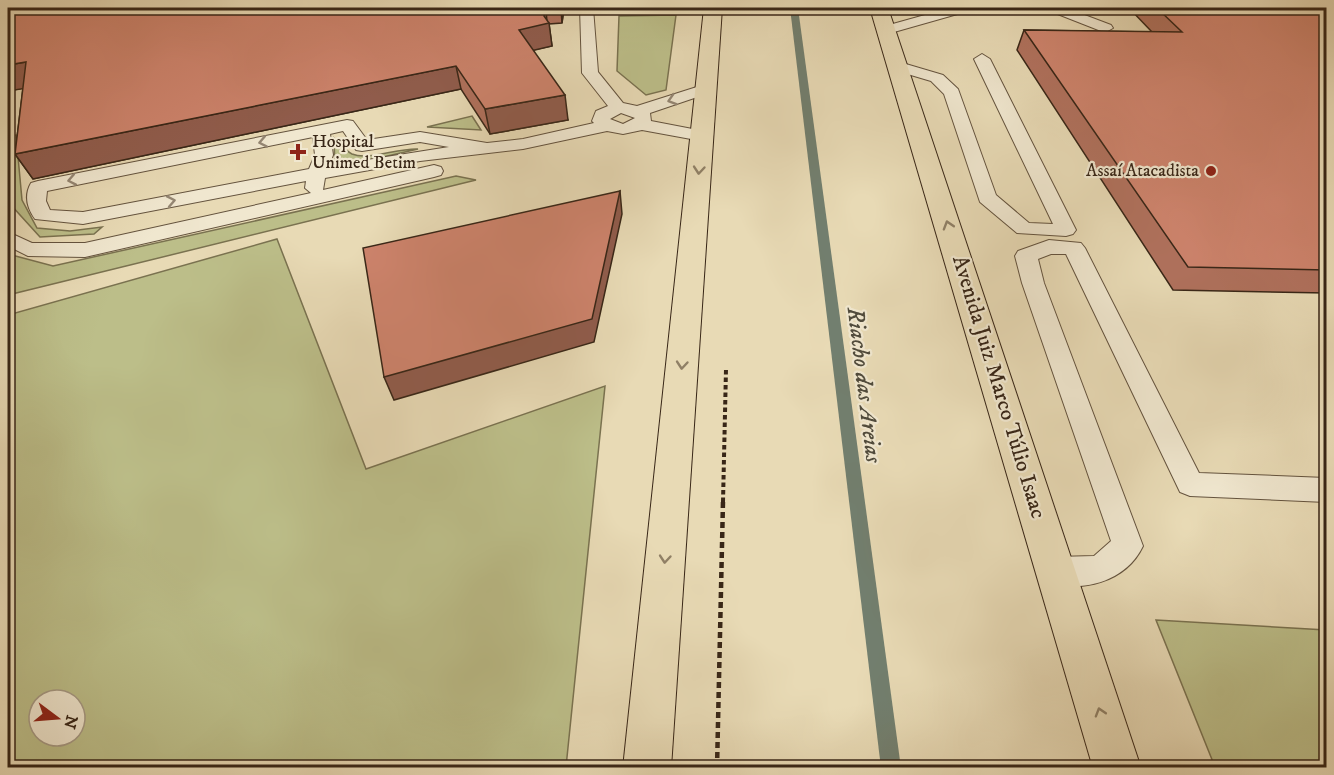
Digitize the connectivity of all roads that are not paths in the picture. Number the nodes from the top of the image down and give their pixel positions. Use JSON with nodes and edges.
{"nodes":[{"id":1,"x":586,"y":8,"type":"edge"},
{"id":2,"x":713,"y":8,"type":"edge"},
{"id":3,"x":963,"y":8,"type":"edge"},
{"id":4,"x":1055,"y":8,"type":"edge"},
{"id":5,"x":883,"y":19,"type":"edge"},
{"id":6,"x":1106,"y":28,"type":"dead end"},
{"id":7,"x":982,"y":59,"type":"dead end"},
{"id":8,"x":899,"y":67,"type":"junction"},
{"id":9,"x":706,"y":89,"type":"junction"},
{"id":10,"x":618,"y":108,"type":"junction"},
{"id":11,"x":639,"y":117,"type":"junction"},
{"id":12,"x":606,"y":126,"type":"junction"},
{"id":13,"x":321,"y":130,"type":"junction"},
{"id":14,"x":702,"y":136,"type":"junction"},
{"id":15,"x":523,"y":144,"type":"junction"},
{"id":16,"x":486,"y":148,"type":"junction"},
{"id":17,"x":316,"y":174,"type":"junction"},
{"id":18,"x":314,"y":198,"type":"junction"},
{"id":19,"x":8,"y":238,"type":"edge"},
{"id":20,"x":1070,"y":239,"type":"junction"},
{"id":21,"x":1326,"y":490,"type":"edge"},
{"id":22,"x":1056,"y":570,"type":"junction"},
{"id":23,"x":647,"y":768,"type":"edge"},
{"id":24,"x":1117,"y":768,"type":"edge"}],
"edges":[{"from":1,"to":10,"type":"lane"},
{"from":2,"to":9,"type":"main road"},
{"from":3,"to":5,"type":"lane"},
{"from":4,"to":6,"type":"lane"},
{"from":5,"to":8,"type":"main road","name":"Avenida Juiz Marco Túlio Isaac"},
{"from":7,"to":20,"type":"lane"},
{"from":8,"to":20,"type":"lane"},
{"from":22,"to":8,"type":"main road","name":"Avenida Juiz Marco Túlio Isaac","one_way":true},
{"from":9,"to":11,"type":"lane","one_way":true},
{"from":9,"to":14,"type":"main road"},
{"from":10,"to":11,"type":"lane"},
{"from":10,"to":12,"type":"lane"},
{"from":11,"to":12,"type":"lane"},
{"from":11,"to":14,"type":"lane"},
{"from":12,"to":15,"type":"lane"},
{"from":13,"to":16,"type":"lane"},
{"from":13,"to":17,"type":"lane"},
{"from":13,"to":17,"type":"lane","one_way":true},
{"from":14,"to":23,"type":"main road","one_way":true},
{"from":15,"to":16,"type":"lane"},
{"from":15,"to":18,"type":"lane"},
{"from":16,"to":17,"type":"lane"},
{"from":17,"to":18,"type":"lane"},
{"from":18,"to":19,"type":"lane"},
{"from":20,"to":21,"type":"lane"},
{"from":20,"to":22,"type":"lane"},
{"from":24,"to":22,"type":"main road","name":"Avenida Juiz Marco Túlio Isaac","one_way":true}]}
